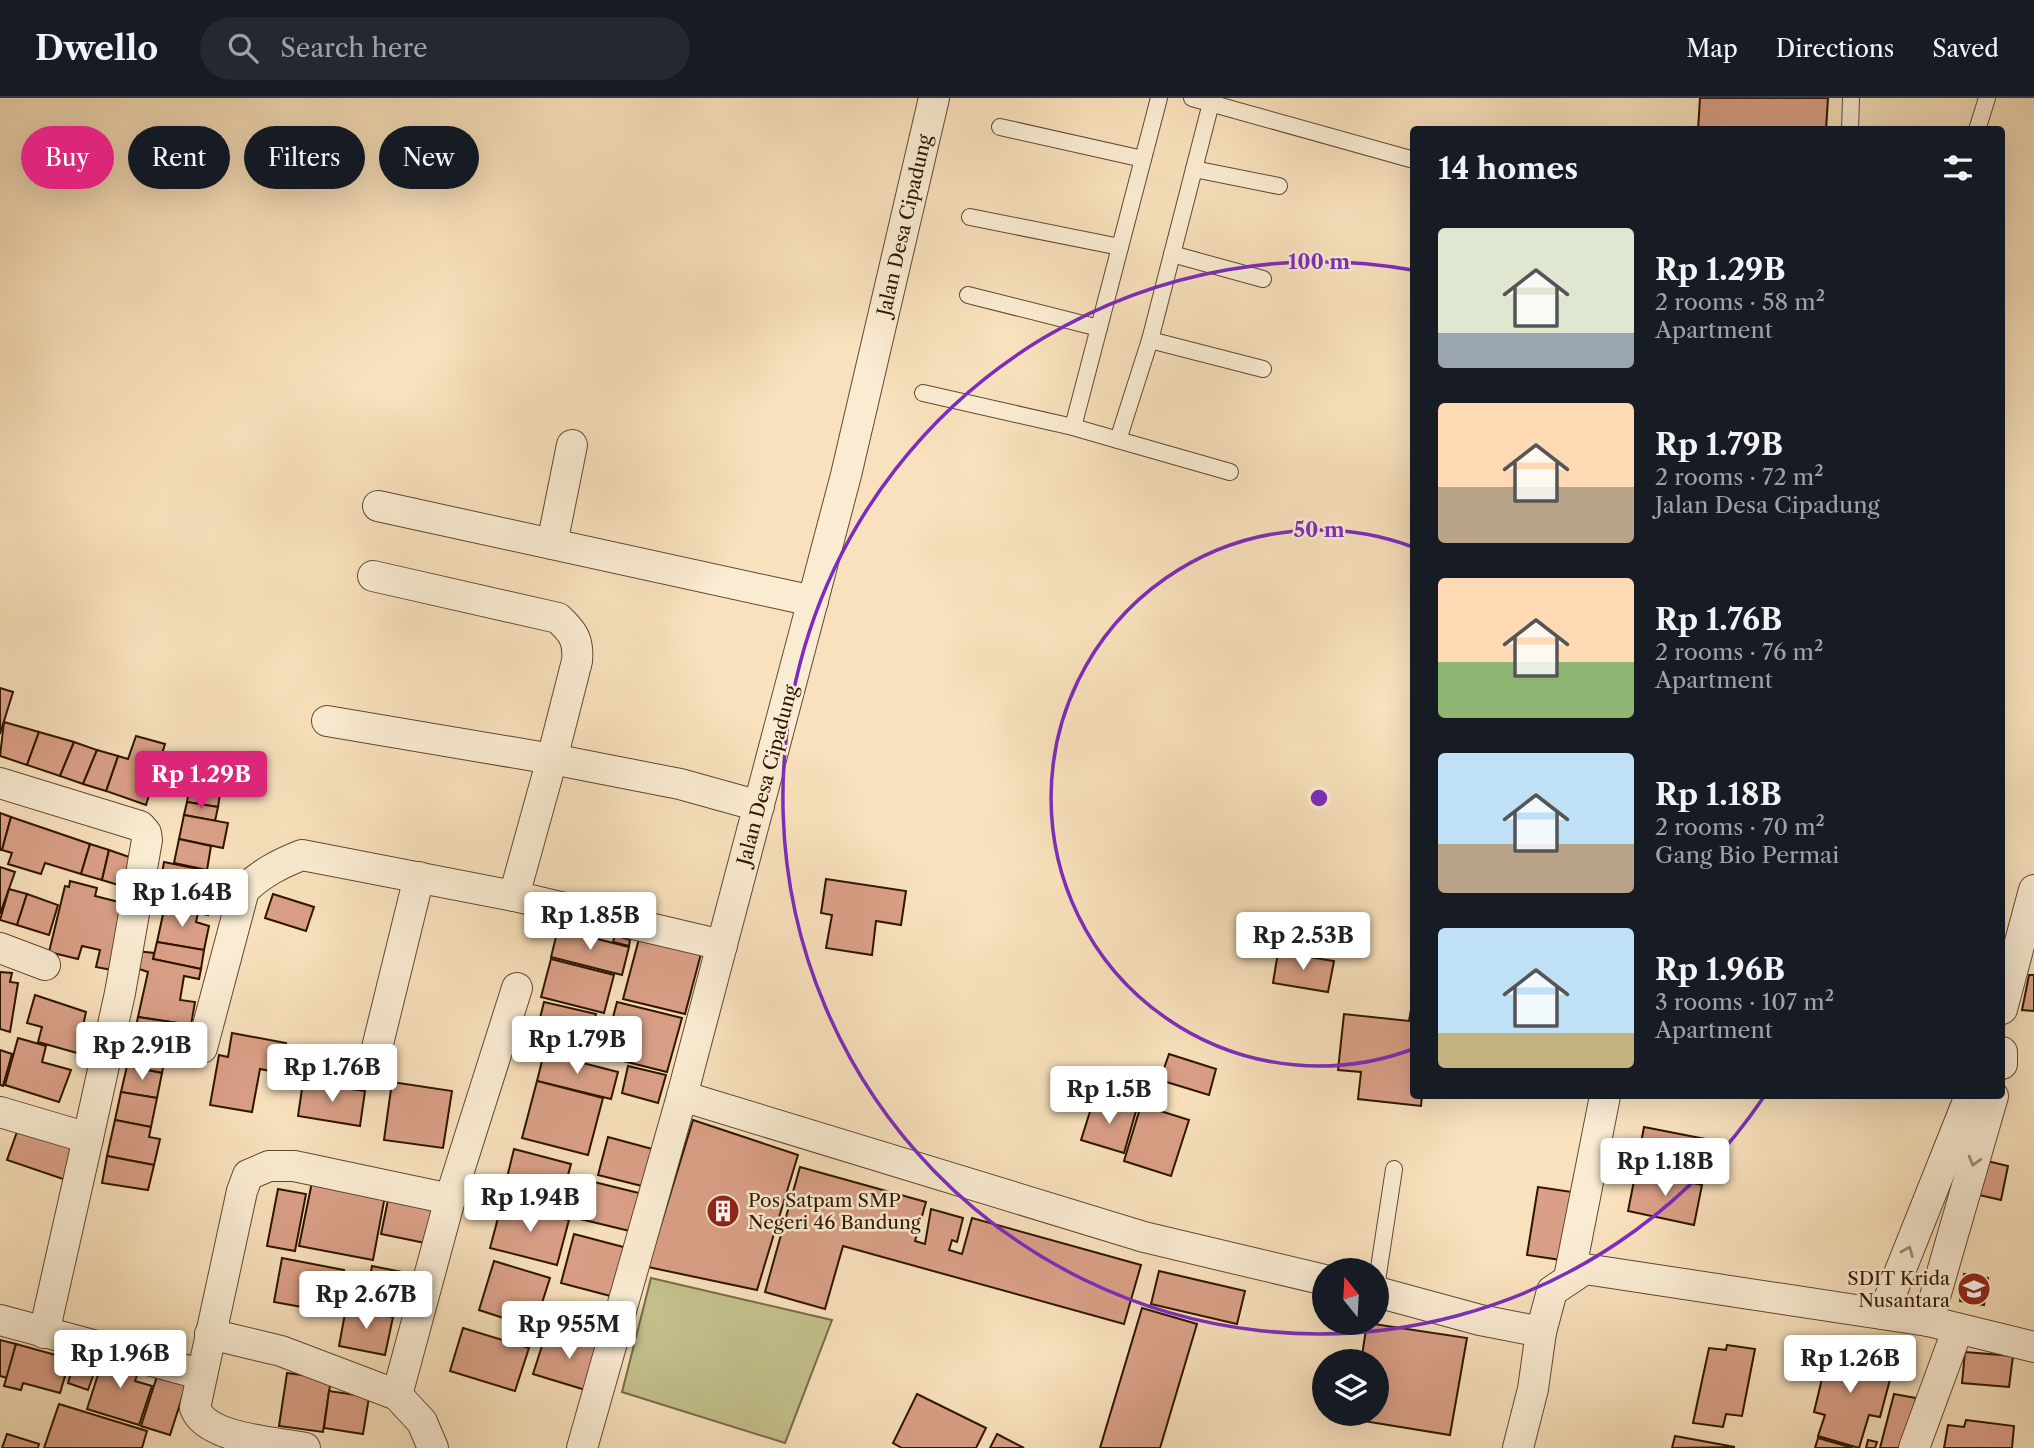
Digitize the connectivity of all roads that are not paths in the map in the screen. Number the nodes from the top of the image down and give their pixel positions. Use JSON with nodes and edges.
{"nodes":[{"id":1,"x":934,"y":98,"type":"edge"},
{"id":2,"x":1159,"y":98,"type":"edge"},
{"id":3,"x":1192,"y":98,"type":"edge"},
{"id":4,"x":1851,"y":98,"type":"edge"},
{"id":5,"x":1987,"y":98,"type":"edge"},
{"id":6,"x":1211,"y":103,"type":"junction"},
{"id":7,"x":1850,"y":126,"type":"edge"},
{"id":8,"x":1978,"y":126,"type":"edge"},
{"id":9,"x":1000,"y":127,"type":"dead end"},
{"id":10,"x":1143,"y":159,"type":"junction"},
{"id":11,"x":1410,"y":159,"type":"edge"},
{"id":12,"x":1194,"y":169,"type":"junction"},
{"id":13,"x":1279,"y":186,"type":"dead end"},
{"id":14,"x":970,"y":217,"type":"dead end"},
{"id":15,"x":1120,"y":247,"type":"junction"},
{"id":16,"x":1172,"y":254,"type":"junction"},
{"id":17,"x":1263,"y":279,"type":"dead end"},
{"id":18,"x":968,"y":295,"type":"dead end"},
{"id":19,"x":1099,"y":328,"type":"junction"},
{"id":20,"x":1150,"y":340,"type":"junction"},
{"id":21,"x":1264,"y":369,"type":"dead end"},
{"id":22,"x":923,"y":393,"type":"dead end"},
{"id":23,"x":1073,"y":427,"type":"junction"},
{"id":24,"x":1118,"y":440,"type":"junction"},
{"id":25,"x":572,"y":445,"type":"dead end"},
{"id":26,"x":1230,"y":471,"type":"dead end"},
{"id":27,"x":378,"y":506,"type":"dead end"},
{"id":28,"x":552,"y":544,"type":"junction"},
{"id":29,"x":373,"y":576,"type":"dead end"},
{"id":30,"x":813,"y":601,"type":"junction"},
{"id":31,"x":327,"y":721,"type":"dead end"},
{"id":32,"x":552,"y":759,"type":"junction"},
{"id":33,"x":0,"y":783,"type":"edge"},
{"id":34,"x":759,"y":806,"type":"junction"},
{"id":35,"x":419,"y":877,"type":"junction"},
{"id":36,"x":2034,"y":890,"type":"edge"},
{"id":37,"x":514,"y":896,"type":"junction"},
{"id":38,"x":722,"y":945,"type":"junction"},
{"id":39,"x":0,"y":948,"type":"edge"},
{"id":40,"x":45,"y":964,"type":"dead end"},
{"id":41,"x":517,"y":988,"type":"dead end"},
{"id":42,"x":2005,"y":998,"type":"edge"},
{"id":43,"x":202,"y":1048,"type":"dead end"},
{"id":44,"x":373,"y":1064,"type":"dead end"},
{"id":45,"x":682,"y":1096,"type":"junction"},
{"id":46,"x":1604,"y":1099,"type":"edge"},
{"id":47,"x":1969,"y":1099,"type":"edge"},
{"id":48,"x":1992,"y":1099,"type":"edge"},
{"id":49,"x":0,"y":1111,"type":"edge"},
{"id":50,"x":88,"y":1138,"type":"junction"},
{"id":51,"x":1394,"y":1169,"type":"dead end"},
{"id":52,"x":450,"y":1199,"type":"junction"},
{"id":53,"x":1380,"y":1258,"type":"edge"},
{"id":54,"x":1312,"y":1277,"type":"edge"},
{"id":55,"x":1569,"y":1278,"type":"junction"},
{"id":56,"x":1390,"y":1296,"type":"edge"},
{"id":57,"x":1883,"y":1314,"type":"junction"},
{"id":58,"x":0,"y":1320,"type":"edge"},
{"id":59,"x":1928,"y":1321,"type":"junction"},
{"id":60,"x":1957,"y":1331,"type":"junction"},
{"id":61,"x":1541,"y":1332,"type":"junction"},
{"id":62,"x":44,"y":1333,"type":"junction"},
{"id":63,"x":211,"y":1334,"type":"junction"},
{"id":64,"x":2034,"y":1347,"type":"edge"},
{"id":65,"x":200,"y":1374,"type":"junction"},
{"id":66,"x":397,"y":1395,"type":"junction"},
{"id":67,"x":305,"y":1448,"type":"edge"},
{"id":68,"x":433,"y":1448,"type":"edge"},
{"id":69,"x":582,"y":1448,"type":"edge"},
{"id":70,"x":1518,"y":1448,"type":"edge"},
{"id":71,"x":1914,"y":1448,"type":"edge"}],
"edges":[{"from":1,"to":30,"type":"street","name":"Jalan Desa Cipadung"},
{"from":2,"to":10,"type":"lane"},
{"from":3,"to":6,"type":"lane"},
{"from":4,"to":7,"type":"lane"},
{"from":5,"to":8,"type":"lane"},
{"from":6,"to":11,"type":"lane"},
{"from":6,"to":12,"type":"lane"},
{"from":9,"to":10,"type":"lane"},
{"from":10,"to":15,"type":"lane"},
{"from":12,"to":13,"type":"lane"},
{"from":12,"to":16,"type":"lane"},
{"from":14,"to":15,"type":"lane"},
{"from":15,"to":19,"type":"lane"},
{"from":16,"to":17,"type":"lane"},
{"from":16,"to":20,"type":"lane"},
{"from":18,"to":19,"type":"lane"},
{"from":19,"to":23,"type":"lane"},
{"from":20,"to":21,"type":"lane"},
{"from":20,"to":24,"type":"lane"},
{"from":22,"to":23,"type":"lane"},
{"from":23,"to":24,"type":"lane"},
{"from":24,"to":26,"type":"lane"},
{"from":25,"to":28,"type":"street"},
{"from":27,"to":28,"type":"street"},
{"from":28,"to":30,"type":"street"},
{"from":29,"to":32,"type":"street"},
{"from":30,"to":34,"type":"street","name":"Jalan Desa Cipadung"},
{"from":31,"to":32,"type":"street"},
{"from":32,"to":34,"type":"street"},
{"from":32,"to":37,"type":"street"},
{"from":33,"to":50,"type":"street"},
{"from":34,"to":38,"type":"street","name":"Jalan Desa Cipadung"},
{"from":35,"to":37,"type":"street"},
{"from":35,"to":43,"type":"street"},
{"from":35,"to":44,"type":"street"},
{"from":36,"to":42,"type":"street"},
{"from":37,"to":38,"type":"street"},
{"from":38,"to":45,"type":"street","name":"Jalan Desa Cipadung"},
{"from":39,"to":40,"type":"street"},
{"from":41,"to":52,"type":"street"},
{"from":45,"to":54,"type":"street"},
{"from":45,"to":69,"type":"street","name":"Jalan Desa Cipadung"},
{"from":46,"to":55,"type":"street"},
{"from":57,"to":47,"type":"street","one_way":true},
{"from":48,"to":59,"type":"street","one_way":true},
{"from":49,"to":50,"type":"street"},
{"from":50,"to":62,"type":"street"},
{"from":51,"to":53,"type":"lane"},
{"from":52,"to":63,"type":"street"},
{"from":52,"to":66,"type":"street"},
{"from":55,"to":57,"type":"street"},
{"from":55,"to":61,"type":"street"},
{"from":56,"to":61,"type":"street"},
{"from":57,"to":59,"type":"street"},
{"from":58,"to":62,"type":"street"},
{"from":59,"to":60,"type":"street"},
{"from":60,"to":64,"type":"street"},
{"from":60,"to":71,"type":"street"},
{"from":61,"to":70,"type":"street"},
{"from":62,"to":65,"type":"street"},
{"from":63,"to":65,"type":"street"},
{"from":63,"to":66,"type":"street"},
{"from":65,"to":67,"type":"street"},
{"from":66,"to":68,"type":"street"}]}
